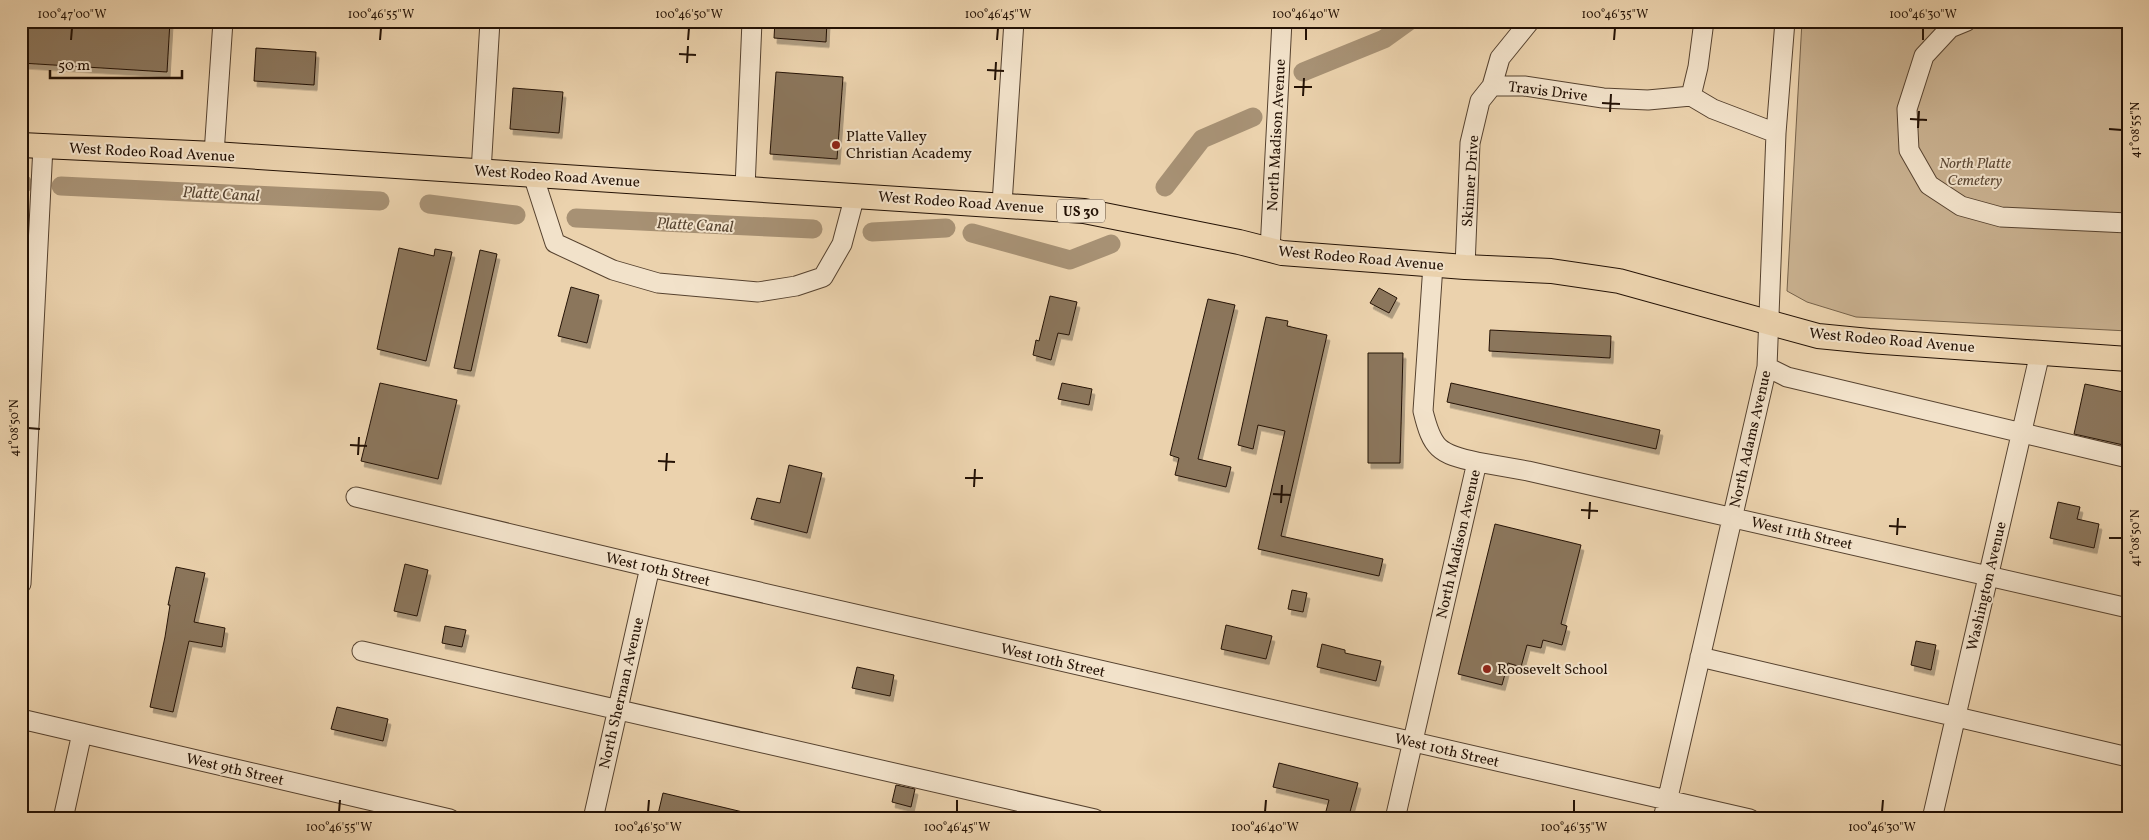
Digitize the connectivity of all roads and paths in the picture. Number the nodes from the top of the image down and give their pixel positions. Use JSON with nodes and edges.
{"nodes":[{"id":1,"x":223,"y":21,"type":"edge"},
{"id":2,"x":490,"y":21,"type":"edge"},
{"id":3,"x":752,"y":21,"type":"edge"},
{"id":4,"x":1014,"y":21,"type":"edge"},
{"id":5,"x":1282,"y":21,"type":"edge"},
{"id":6,"x":1530,"y":21,"type":"edge"},
{"id":7,"x":1704,"y":21,"type":"edge"},
{"id":8,"x":1785,"y":21,"type":"edge"},
{"id":9,"x":1967,"y":21,"type":"edge"},
{"id":10,"x":1492,"y":86,"type":"junction"},
{"id":11,"x":1691,"y":96,"type":"junction"},
{"id":12,"x":1776,"y":133,"type":"junction"},
{"id":13,"x":32,"y":146,"type":"edge"},
{"id":14,"x":214,"y":154,"type":"junction"},
{"id":15,"x":481,"y":172,"type":"junction"},
{"id":16,"x":533,"y":175,"type":"junction"},
{"id":17,"x":745,"y":188,"type":"junction"},
{"id":18,"x":855,"y":195,"type":"junction"},
{"id":19,"x":1002,"y":204,"type":"junction"},
{"id":20,"x":2128,"y":224,"type":"edge"},
{"id":21,"x":1270,"y":250,"type":"junction"},
{"id":22,"x":1433,"y":265,"type":"junction"},
{"id":23,"x":1465,"y":268,"type":"junction"},
{"id":24,"x":1769,"y":323,"type":"junction"},
{"id":25,"x":2040,"y":353,"type":"junction"},
{"id":26,"x":2128,"y":358,"type":"edge"},
{"id":27,"x":1768,"y":367,"type":"junction"},
{"id":28,"x":2021,"y":433,"type":"junction"},
{"id":29,"x":2128,"y":458,"type":"edge"},
{"id":30,"x":1477,"y":462,"type":"junction"},
{"id":31,"x":356,"y":497,"type":"dead end"},
{"id":32,"x":1732,"y":517,"type":"junction"},
{"id":33,"x":650,"y":567,"type":"junction"},
{"id":34,"x":1988,"y":576,"type":"junction"},
{"id":35,"x":21,"y":584,"type":"edge"},
{"id":36,"x":2128,"y":608,"type":"edge"},
{"id":37,"x":362,"y":651,"type":"dead end"},
{"id":38,"x":1700,"y":657,"type":"junction"},
{"id":39,"x":618,"y":709,"type":"junction"},
{"id":40,"x":1956,"y":718,"type":"junction"},
{"id":41,"x":21,"y":719,"type":"edge"},
{"id":42,"x":82,"y":733,"type":"junction"},
{"id":43,"x":1412,"y":743,"type":"junction"},
{"id":44,"x":2128,"y":757,"type":"edge"},
{"id":45,"x":1667,"y":800,"type":"junction"},
{"id":46,"x":63,"y":819,"type":"edge"},
{"id":47,"x":450,"y":819,"type":"edge"},
{"id":48,"x":593,"y":819,"type":"edge"},
{"id":49,"x":1095,"y":819,"type":"edge"},
{"id":50,"x":1395,"y":819,"type":"edge"},
{"id":51,"x":1663,"y":819,"type":"edge"},
{"id":52,"x":1750,"y":819,"type":"edge"},
{"id":53,"x":1932,"y":819,"type":"edge"}],
"edges":[{"from":1,"to":14,"type":"street"},
{"from":2,"to":15,"type":"street"},
{"from":3,"to":17,"type":"street"},
{"from":4,"to":19,"type":"street"},
{"from":5,"to":21,"type":"street","name":"North Madison Avenue"},
{"from":6,"to":10,"type":"street","name":"Skinner Drive"},
{"from":7,"to":11,"type":"street"},
{"from":8,"to":12,"type":"street","name":"North Adams Avenue"},
{"from":9,"to":20,"type":"street"},
{"from":10,"to":11,"type":"street","name":"Travis Drive"},
{"from":10,"to":23,"type":"street","name":"Skinner Drive"},
{"from":11,"to":12,"type":"street"},
{"from":12,"to":24,"type":"street","name":"North Adams Avenue"},
{"from":13,"to":14,"type":"main road","name":"West Rodeo Road Avenue","number":"US 30"},
{"from":13,"to":35,"type":"street"},
{"from":14,"to":15,"type":"main road","name":"West Rodeo Road Avenue","number":"US 30"},
{"from":15,"to":16,"type":"main road","name":"West Rodeo Road Avenue","number":"US 30"},
{"from":16,"to":17,"type":"main road","name":"West Rodeo Road Avenue","number":"US 30"},
{"from":16,"to":18,"type":"street"},
{"from":17,"to":18,"type":"main road","name":"West Rodeo Road Avenue","number":"US 30"},
{"from":18,"to":19,"type":"main road","name":"West Rodeo Road Avenue","number":"US 30"},
{"from":19,"to":21,"type":"main road","name":"West Rodeo Road Avenue","number":"US 30"},
{"from":21,"to":22,"type":"main road","name":"West Rodeo Road Avenue","number":"US 30"},
{"from":22,"to":23,"type":"main road","name":"West Rodeo Road Avenue","number":"US 30"},
{"from":22,"to":30,"type":"street","name":"North Madison Avenue"},
{"from":23,"to":24,"type":"main road","name":"West Rodeo Road Avenue","number":"US 30"},
{"from":24,"to":25,"type":"main road","name":"West Rodeo Road Avenue","number":"US 30"},
{"from":24,"to":27,"type":"street","name":"North Adams Avenue"},
{"from":25,"to":26,"type":"main road","name":"West Rodeo Road Avenue","number":"US 30"},
{"from":25,"to":28,"type":"street","name":"Washington Avenue"},
{"from":27,"to":28,"type":"street"},
{"from":27,"to":32,"type":"street","name":"North Adams Avenue"},
{"from":28,"to":29,"type":"street"},
{"from":28,"to":34,"type":"street","name":"Washington Avenue"},
{"from":30,"to":32,"type":"street","name":"West 11th Street"},
{"from":30,"to":43,"type":"street","name":"North Madison Avenue"},
{"from":31,"to":33,"type":"street","name":"West 10th Street"},
{"from":32,"to":34,"type":"street","name":"West 11th Street"},
{"from":32,"to":38,"type":"street","name":"North Adams Avenue"},
{"from":33,"to":39,"type":"street","name":"North Sherman Avenue"},
{"from":33,"to":43,"type":"street","name":"West 10th Street"},
{"from":34,"to":36,"type":"street","name":"West 11th Street"},
{"from":34,"to":40,"type":"street","name":"Washington Avenue"},
{"from":37,"to":39,"type":"street"},
{"from":38,"to":40,"type":"street"},
{"from":38,"to":45,"type":"street","name":"North Adams Avenue"},
{"from":39,"to":48,"type":"street","name":"North Sherman Avenue"},
{"from":39,"to":49,"type":"street"},
{"from":40,"to":44,"type":"street"},
{"from":40,"to":53,"type":"street","name":"Washington Avenue"},
{"from":41,"to":42,"type":"street","name":"West 9th Street"},
{"from":42,"to":46,"type":"street"},
{"from":42,"to":47,"type":"street","name":"West 9th Street"},
{"from":43,"to":45,"type":"street","name":"West 10th Street"},
{"from":43,"to":50,"type":"street","name":"North Madison Avenue"},
{"from":45,"to":51,"type":"street","name":"North Adams Avenue"},
{"from":45,"to":52,"type":"street","name":"West 10th Street"}]}
